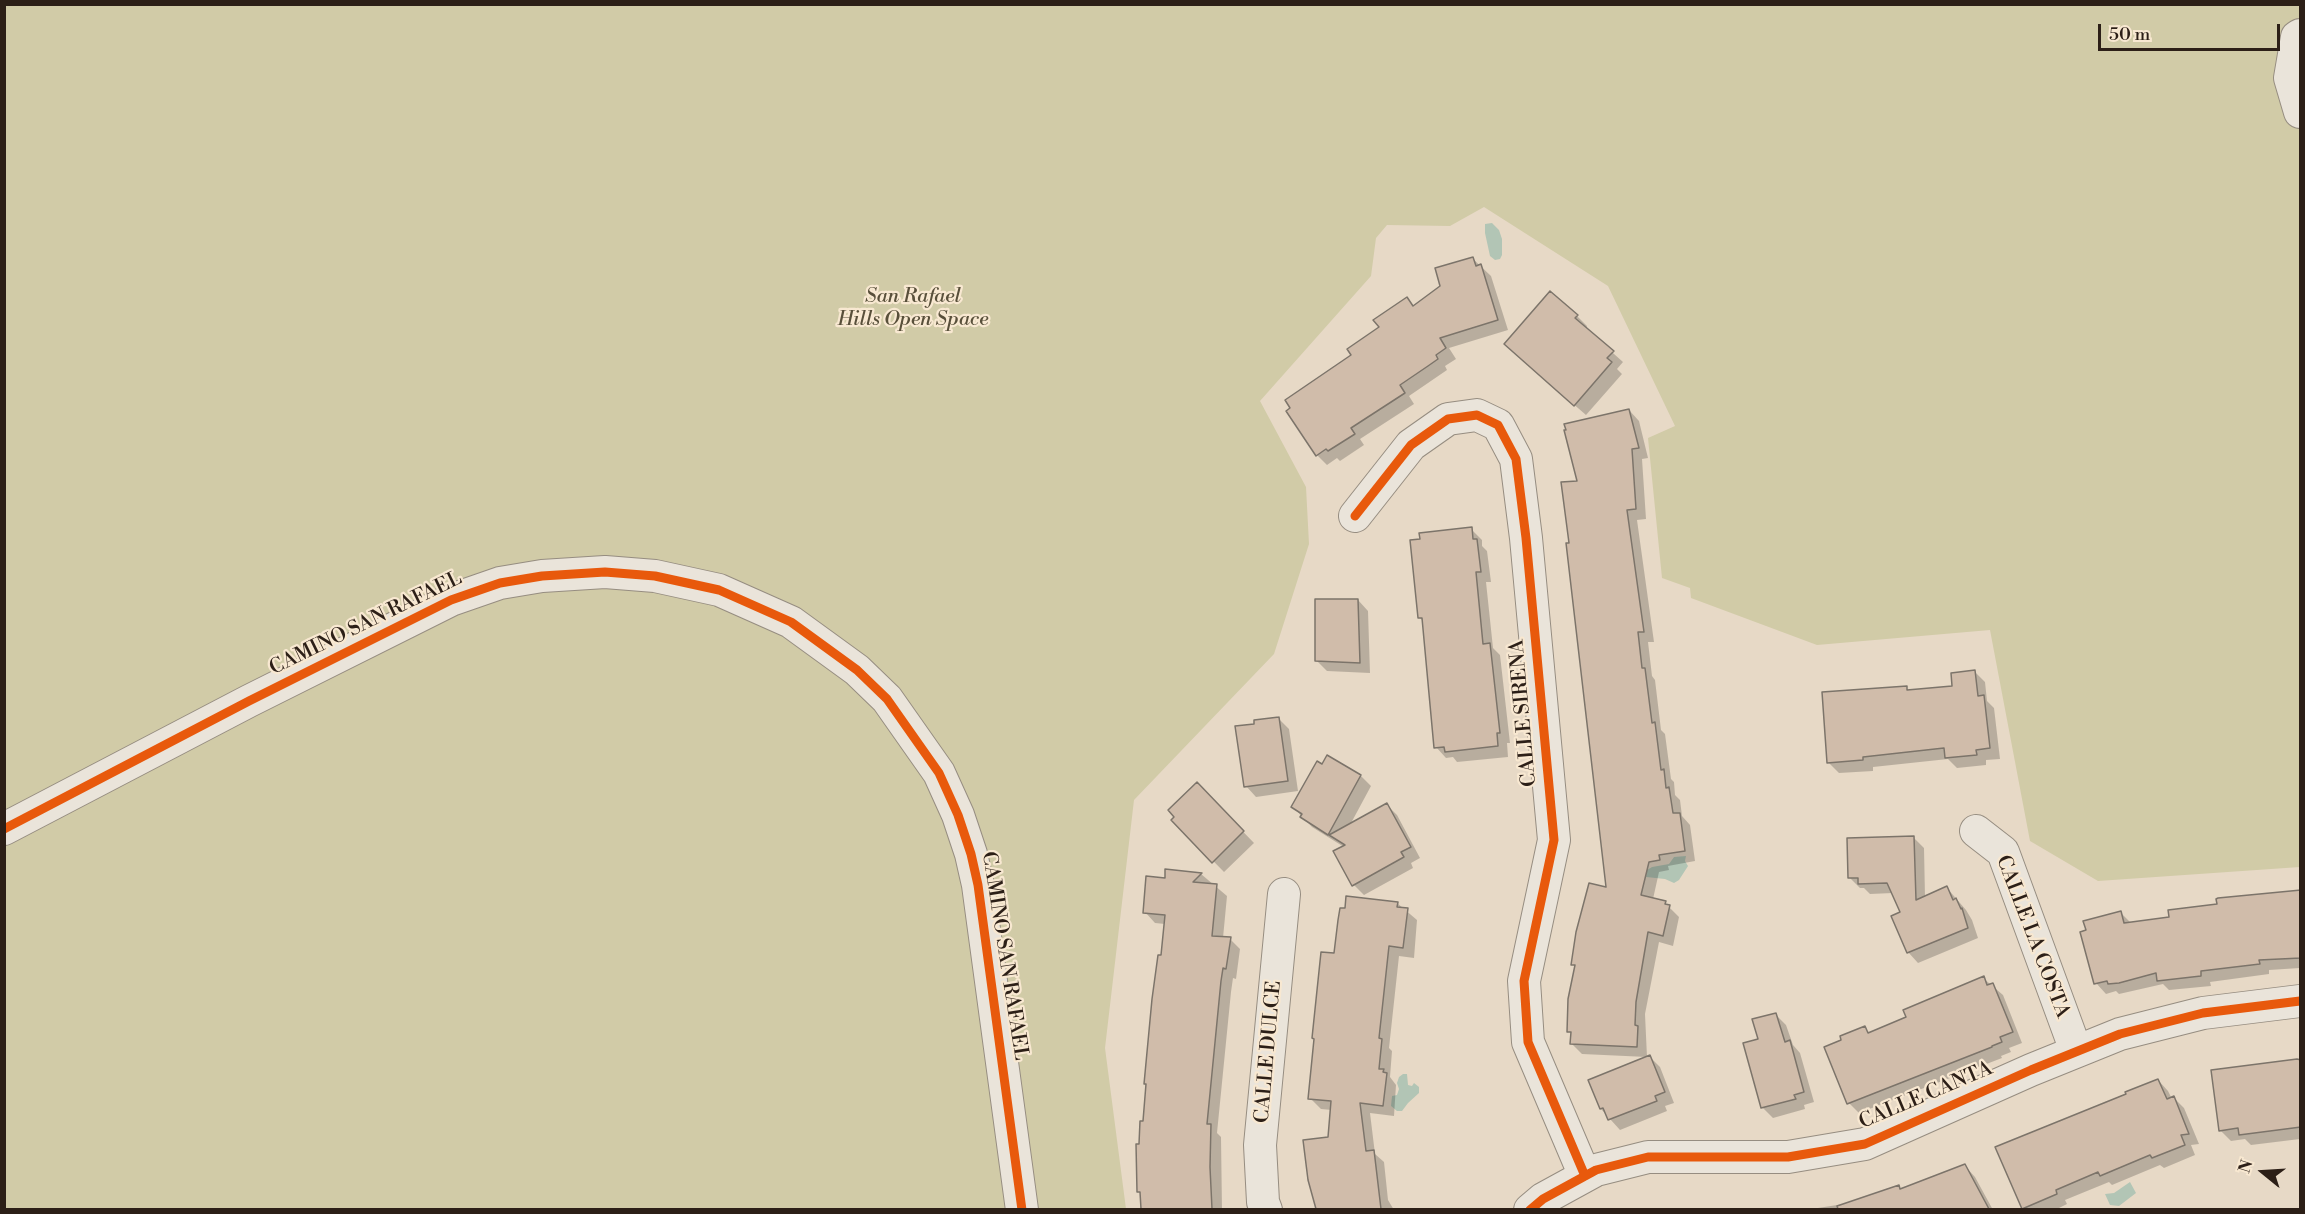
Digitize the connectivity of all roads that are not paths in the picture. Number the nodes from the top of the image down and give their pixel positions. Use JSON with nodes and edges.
{"nodes":[{"id":1,"x":2301,"y":35,"type":"edge"},
{"id":2,"x":2301,"y":112,"type":"edge"},
{"id":3,"x":1355,"y":516,"type":"dead end"},
{"id":4,"x":4,"y":829,"type":"edge"},
{"id":5,"x":1976,"y":831,"type":"dead end"},
{"id":6,"x":1284,"y":894,"type":"dead end"},
{"id":7,"x":2301,"y":1001,"type":"edge"},
{"id":8,"x":2076,"y":1052,"type":"junction"},
{"id":9,"x":1585,"y":1176,"type":"junction"},
{"id":10,"x":1022,"y":1209,"type":"edge"},
{"id":11,"x":1266,"y":1209,"type":"edge"},
{"id":12,"x":1530,"y":1209,"type":"edge"}],
"edges":[{"from":1,"to":2,"type":"street"},
{"from":3,"to":9,"type":"street","name":"CALLE SIRENA"},
{"from":4,"to":10,"type":"street","name":"CAMINO SAN RAFAEL"},
{"from":5,"to":8,"type":"street","name":"CALLE LA COSTA"},
{"from":6,"to":11,"type":"street","name":"CALLE DULCE"},
{"from":7,"to":8,"type":"street","name":"CALLE CANTA"},
{"from":8,"to":9,"type":"street","name":"CALLE CANTA"},
{"from":9,"to":12,"type":"street","name":"CALLE CANTA"}]}
